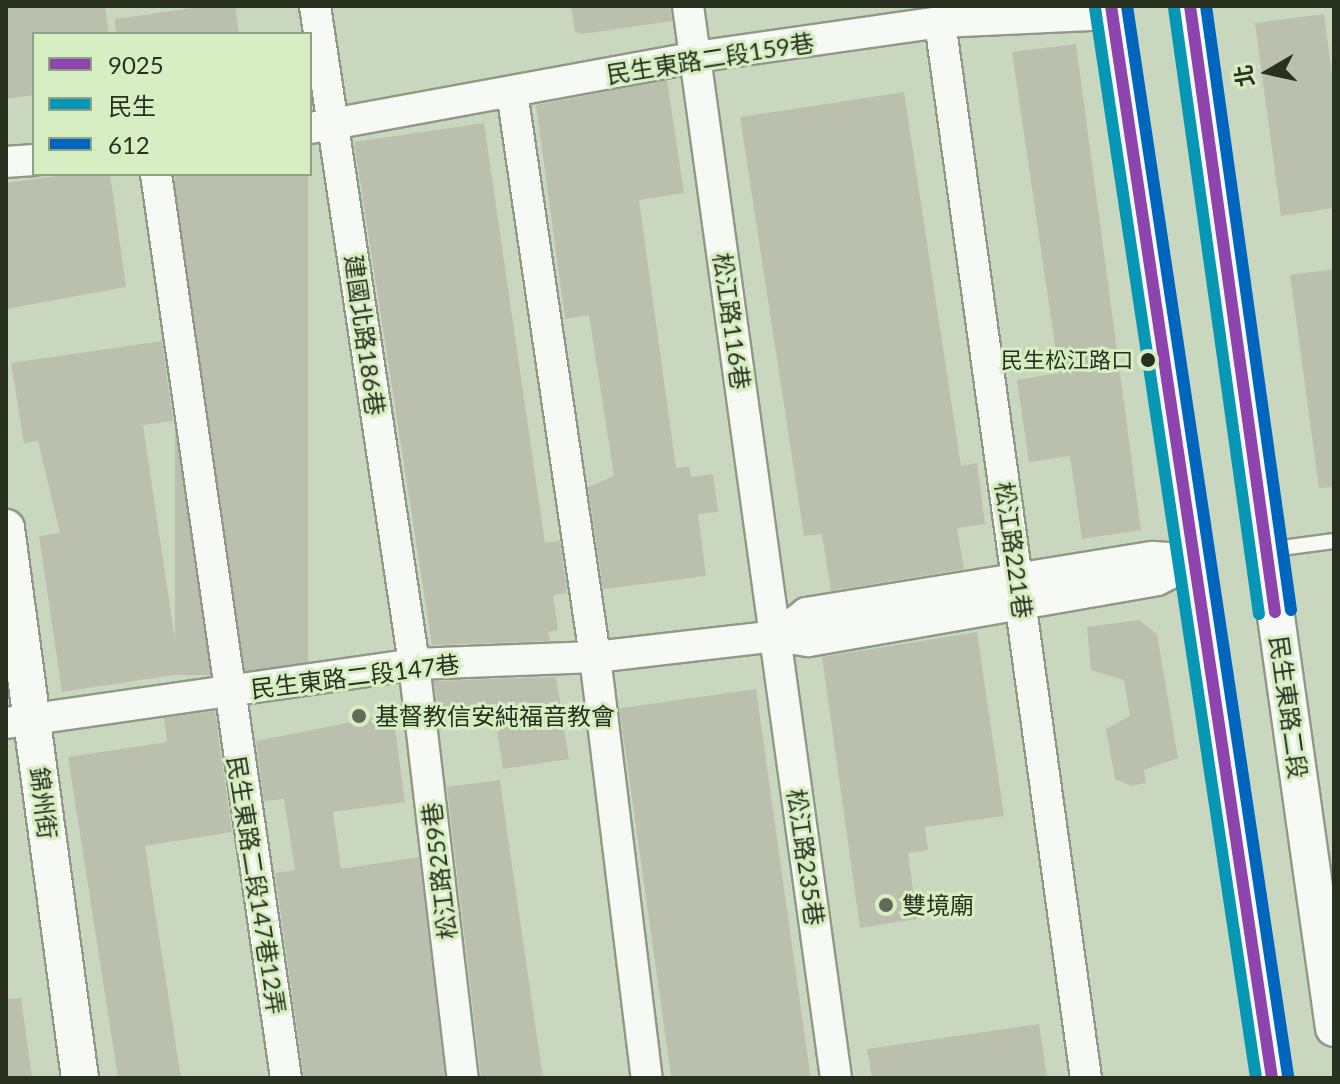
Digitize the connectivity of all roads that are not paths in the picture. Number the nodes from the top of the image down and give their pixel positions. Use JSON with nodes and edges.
{"nodes":[{"id":1,"x":315,"y":6,"type":"edge"},
{"id":2,"x":688,"y":6,"type":"edge"},
{"id":3,"x":1190,"y":6,"type":"edge"},
{"id":4,"x":1112,"y":10,"type":"edge"},
{"id":5,"x":940,"y":22,"type":"junction"},
{"id":6,"x":695,"y":57,"type":"junction"},
{"id":7,"x":512,"y":92,"type":"junction"},
{"id":8,"x":322,"y":126,"type":"edge"},
{"id":9,"x":32,"y":160,"type":"edge"},
{"id":10,"x":6,"y":162,"type":"edge"},
{"id":11,"x":156,"y":176,"type":"edge"},
{"id":12,"x":6,"y":528,"type":"edge"},
{"id":13,"x":1334,"y":541,"type":"edge"},
{"id":14,"x":1267,"y":550,"type":"junction"},
{"id":15,"x":1198,"y":560,"type":"junction"},
{"id":16,"x":1020,"y":590,"type":"junction"},
{"id":17,"x":776,"y":636,"type":"junction"},
{"id":18,"x":595,"y":657,"type":"junction"},
{"id":19,"x":414,"y":664,"type":"junction"},
{"id":20,"x":228,"y":691,"type":"junction"},
{"id":21,"x":18,"y":722,"type":"edge"},
{"id":22,"x":1334,"y":1028,"type":"edge"},
{"id":23,"x":80,"y":1078,"type":"edge"},
{"id":24,"x":286,"y":1078,"type":"edge"},
{"id":25,"x":463,"y":1078,"type":"edge"},
{"id":26,"x":647,"y":1078,"type":"edge"},
{"id":27,"x":836,"y":1078,"type":"edge"},
{"id":28,"x":1086,"y":1078,"type":"edge"},
{"id":29,"x":1272,"y":1078,"type":"edge"}],
"edges":[{"from":1,"to":8,"type":"street","name":"建國北路186巷"},
{"from":2,"to":6,"type":"street","name":"松江路116巷"},
{"from":3,"to":14,"type":"street","name":"民生東路二段"},
{"from":4,"to":5,"type":"street","name":"民生東路二段159巷"},
{"from":4,"to":15,"type":"street"},
{"from":5,"to":6,"type":"street","name":"民生東路二段159巷"},
{"from":5,"to":16,"type":"street","name":"松江路221巷"},
{"from":6,"to":7,"type":"street","name":"民生東路二段159巷"},
{"from":6,"to":17,"type":"street","name":"松江路116巷"},
{"from":7,"to":8,"type":"street","name":"民生東路二段159巷"},
{"from":7,"to":18,"type":"street"},
{"from":8,"to":19,"type":"street","name":"建國北路186巷"},
{"from":9,"to":10,"type":"street"},
{"from":11,"to":20,"type":"street","name":"民生東路二段147巷12弄"},
{"from":12,"to":21,"type":"street","name":"錦州街"},
{"from":13,"to":14,"type":"lane"},
{"from":14,"to":22,"type":"street","name":"民生東路二段"},
{"from":15,"to":16,"type":"street","name":"民生東路二段147巷"},
{"from":15,"to":29,"type":"street"},
{"from":16,"to":17,"type":"street","name":"民生東路二段147巷"},
{"from":16,"to":28,"type":"street","name":"松江路221巷"},
{"from":17,"to":18,"type":"street","name":"民生東路二段147巷"},
{"from":17,"to":27,"type":"street","name":"松江路235巷"},
{"from":18,"to":19,"type":"street","name":"民生東路二段147巷"},
{"from":18,"to":26,"type":"street"},
{"from":19,"to":20,"type":"street","name":"民生東路二段147巷"},
{"from":19,"to":25,"type":"street","name":"松江路259巷"},
{"from":20,"to":21,"type":"street","name":"民生東路二段147巷"},
{"from":20,"to":24,"type":"street","name":"民生東路二段147巷12弄"},
{"from":21,"to":23,"type":"street","name":"錦州街"}]}
